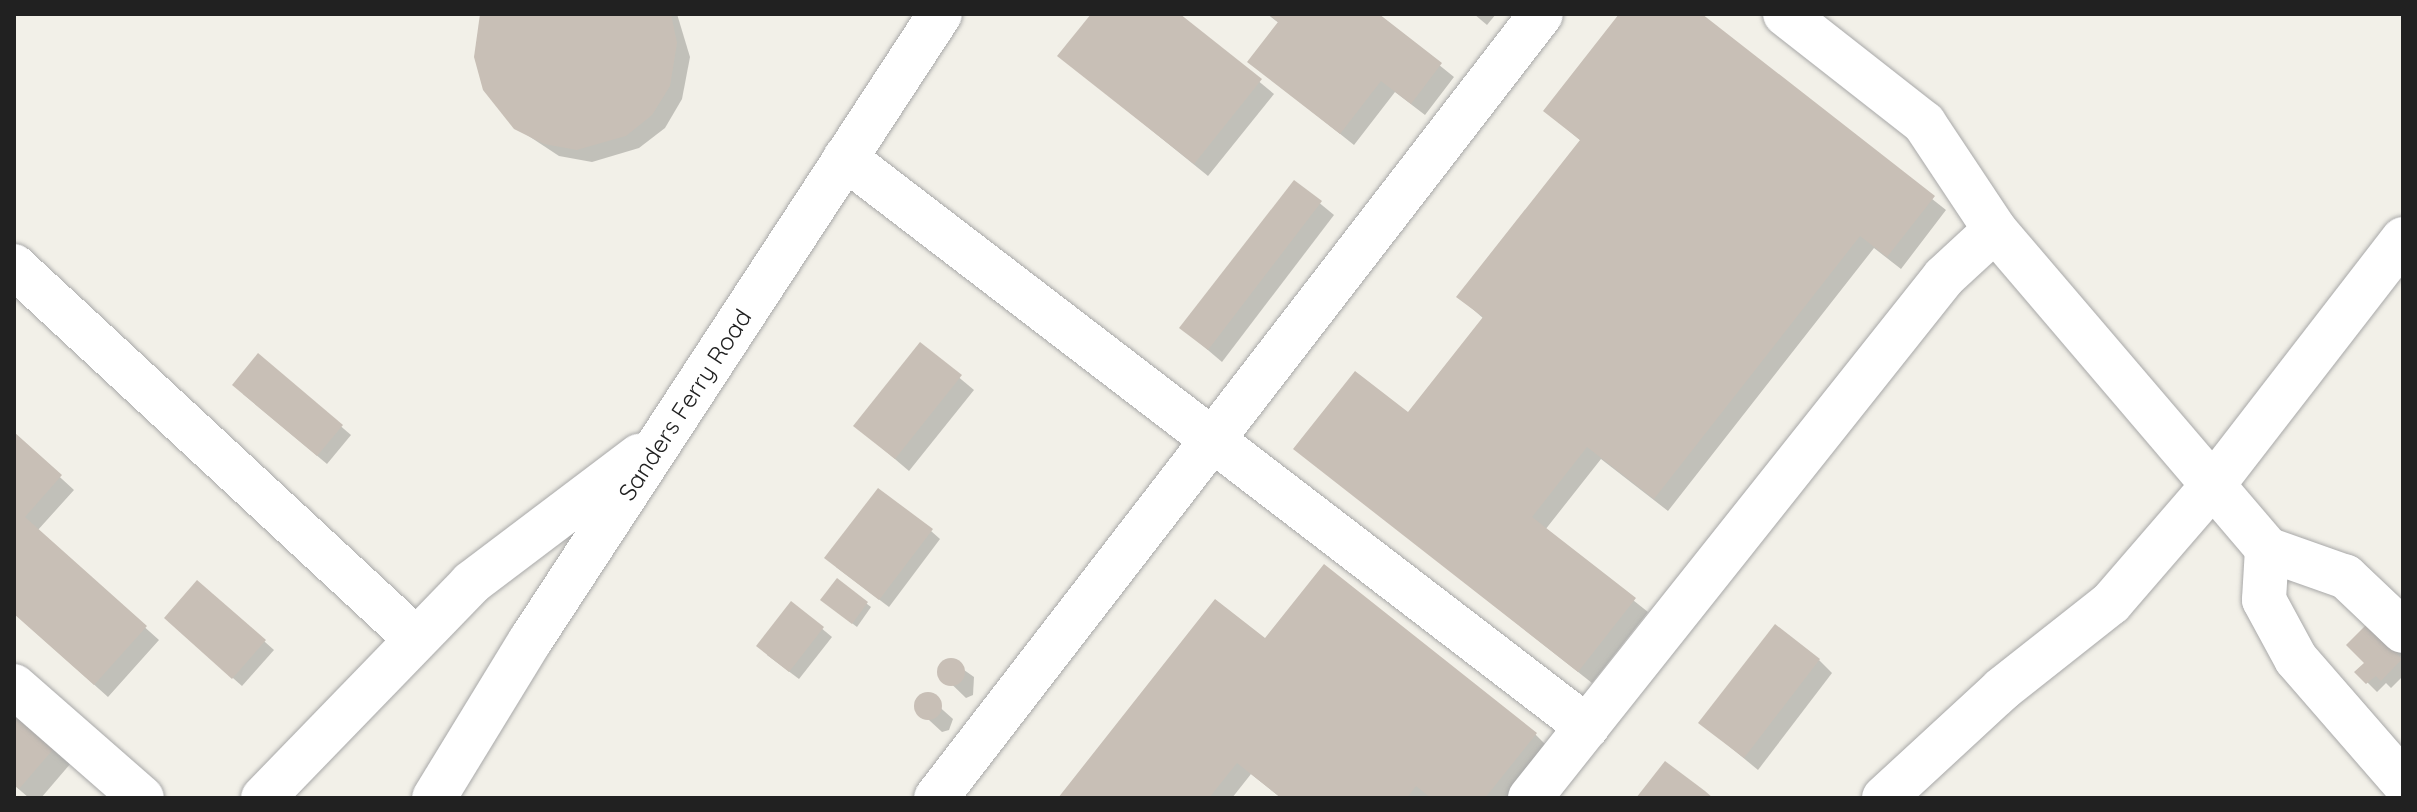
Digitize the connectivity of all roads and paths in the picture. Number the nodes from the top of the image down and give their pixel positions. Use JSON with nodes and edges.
{"nodes":[{"id":1,"x":940,"y":14,"type":"edge"},
{"id":2,"x":1541,"y":14,"type":"edge"},
{"id":3,"x":1785,"y":14,"type":"edge"},
{"id":4,"x":845,"y":158,"type":"junction"},
{"id":5,"x":1995,"y":230,"type":"junction"},
{"id":6,"x":2403,"y":239,"type":"edge"},
{"id":7,"x":14,"y":266,"type":"edge"},
{"id":8,"x":1214,"y":437,"type":"junction"},
{"id":9,"x":663,"y":438,"type":"junction"},
{"id":10,"x":2213,"y":485,"type":"junction"},
{"id":11,"x":2267,"y":549,"type":"junction"},
{"id":12,"x":2403,"y":631,"type":"edge"},
{"id":13,"x":416,"y":639,"type":"junction"},
{"id":14,"x":14,"y":686,"type":"edge"},
{"id":15,"x":1587,"y":727,"type":"junction"},
{"id":16,"x":2403,"y":782,"type":"edge"},
{"id":17,"x":1908,"y":790,"type":"edge"},
{"id":18,"x":142,"y":798,"type":"edge"},
{"id":19,"x":263,"y":798,"type":"edge"},
{"id":20,"x":434,"y":798,"type":"edge"},
{"id":21,"x":936,"y":798,"type":"edge"},
{"id":22,"x":1530,"y":798,"type":"edge"}],
"edges":[{"from":1,"to":4,"type":"street","name":"Sanders Ferry Road"},
{"from":2,"to":8,"type":"street"},
{"from":3,"to":5,"type":"street"},
{"from":4,"to":8,"type":"street"},
{"from":4,"to":9,"type":"street","name":"Sanders Ferry Road"},
{"from":5,"to":10,"type":"street"},
{"from":5,"to":15,"type":"street"},
{"from":6,"to":10,"type":"street"},
{"from":7,"to":13,"type":"street"},
{"from":8,"to":15,"type":"street"},
{"from":8,"to":21,"type":"street"},
{"from":9,"to":13,"type":"street"},
{"from":9,"to":20,"type":"street","name":"Sanders Ferry Road"},
{"from":10,"to":11,"type":"street"},
{"from":10,"to":17,"type":"street"},
{"from":11,"to":12,"type":"street"},
{"from":11,"to":16,"type":"street"},
{"from":13,"to":19,"type":"street"},
{"from":14,"to":18,"type":"street"},
{"from":15,"to":22,"type":"street"}]}
